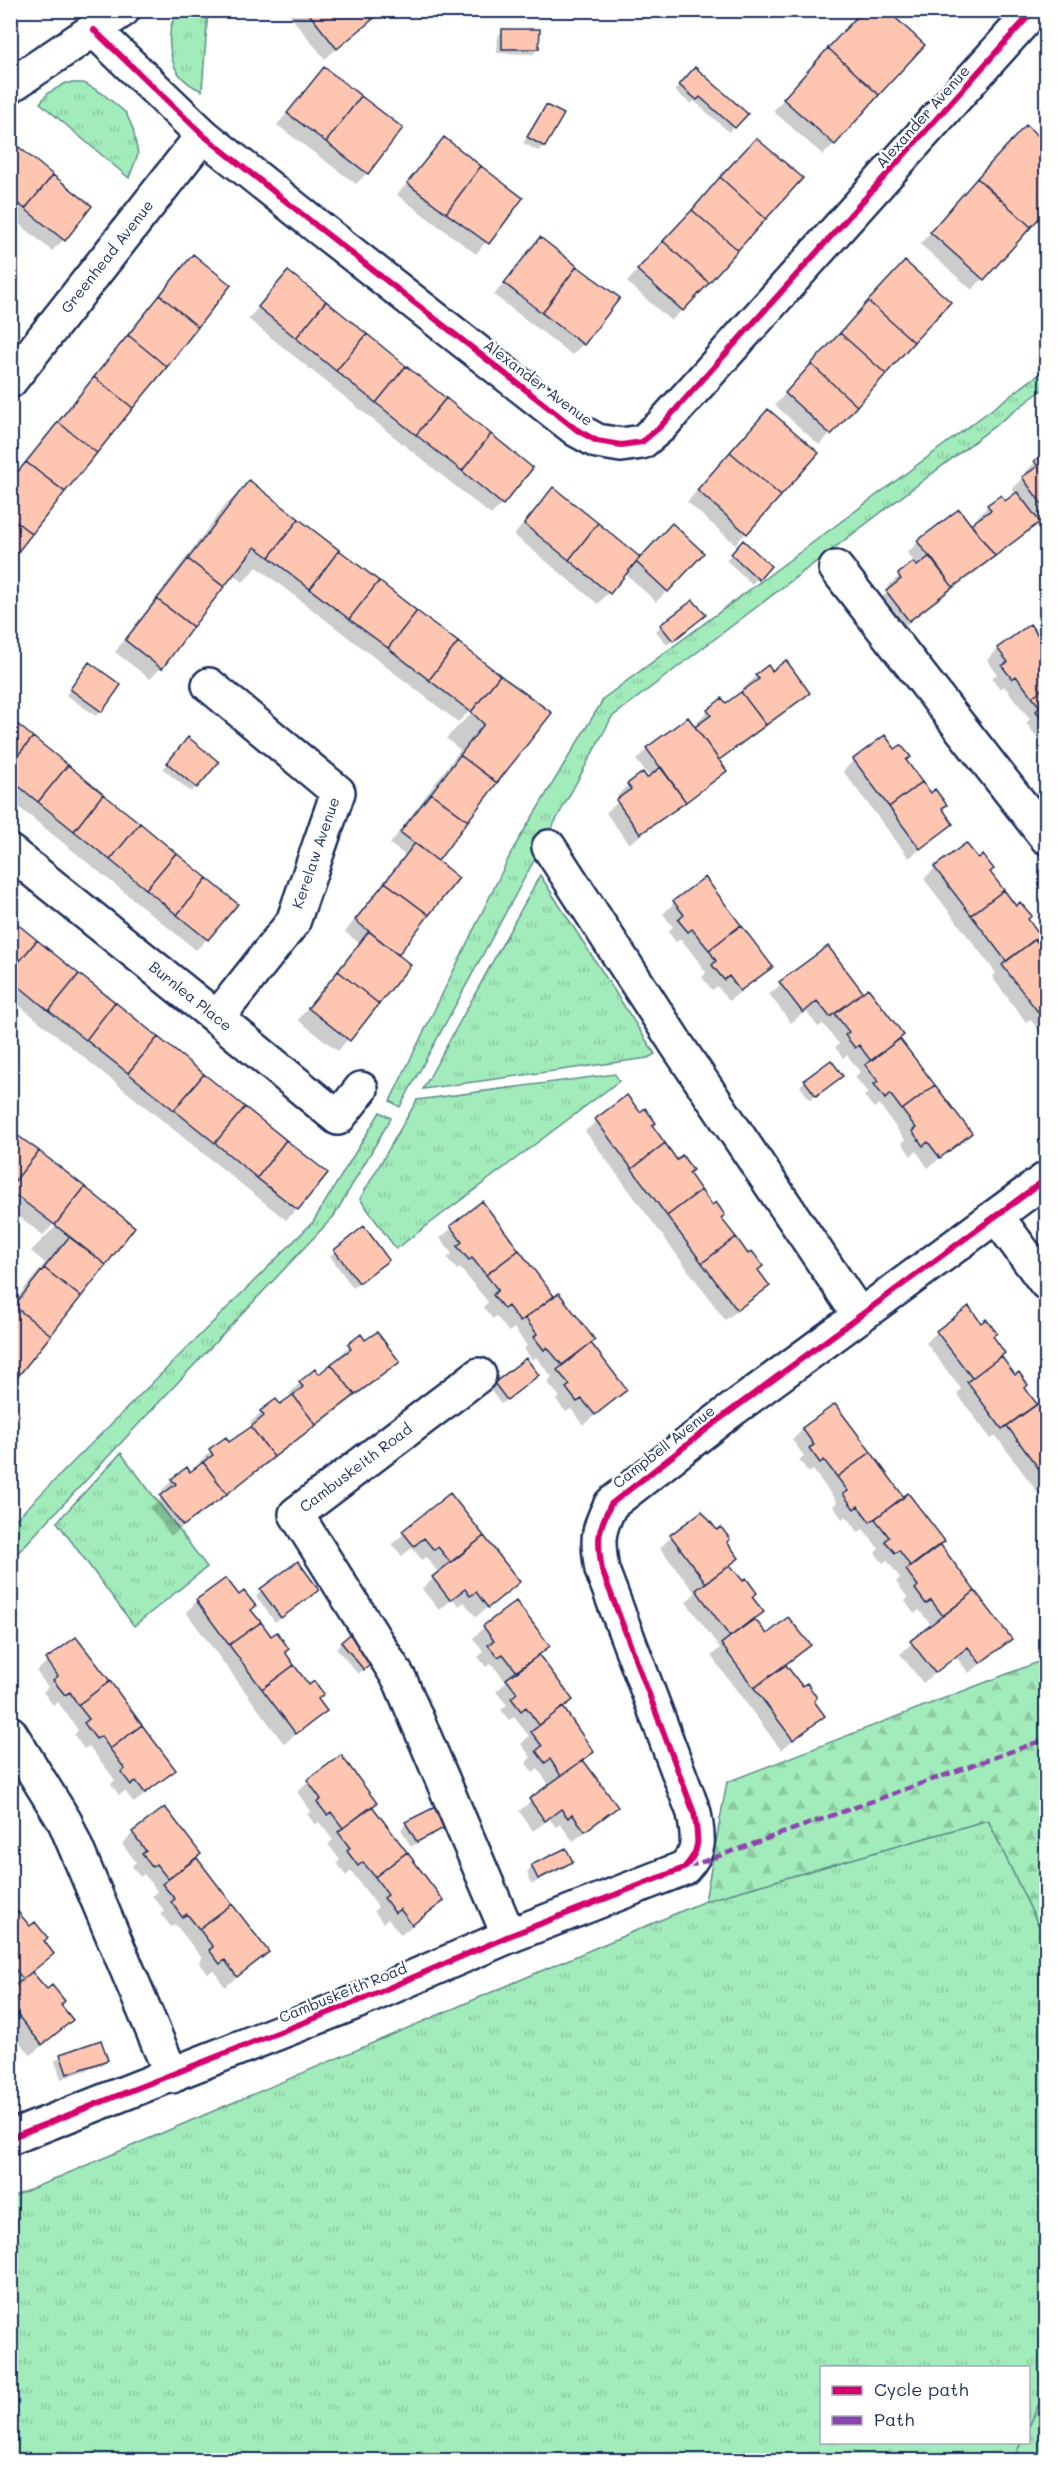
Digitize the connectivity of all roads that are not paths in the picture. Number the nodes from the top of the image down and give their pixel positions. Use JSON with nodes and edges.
{"nodes":[{"id":1,"x":123,"y":10,"type":"edge"},
{"id":2,"x":1034,"y":10,"type":"edge"},
{"id":3,"x":94,"y":30,"type":"junction"},
{"id":4,"x":10,"y":86,"type":"edge"},
{"id":5,"x":203,"y":135,"type":"junction"},
{"id":6,"x":10,"y":381,"type":"edge"},
{"id":7,"x":836,"y":568,"type":"dead end"},
{"id":8,"x":209,"y":685,"type":"dead end"},
{"id":9,"x":1047,"y":837,"type":"edge"},
{"id":10,"x":549,"y":847,"type":"dead end"},
{"id":11,"x":10,"y":852,"type":"edge"},
{"id":12,"x":217,"y":1018,"type":"junction"},
{"id":13,"x":361,"y":1089,"type":"dead end"},
{"id":14,"x":1047,"y":1179,"type":"edge"},
{"id":15,"x":998,"y":1217,"type":"junction"},
{"id":16,"x":1047,"y":1283,"type":"edge"},
{"id":17,"x":859,"y":1315,"type":"junction"},
{"id":18,"x":479,"y":1375,"type":"dead end"},
{"id":19,"x":10,"y":1733,"type":"edge"},
{"id":20,"x":684,"y":1869,"type":"joint"},
{"id":21,"x":509,"y":1936,"type":"junction"},
{"id":22,"x":171,"y":2076,"type":"junction"},
{"id":23,"x":10,"y":2139,"type":"edge"}],
"edges":[{"from":1,"to":3,"type":"street"},
{"from":2,"to":5,"type":"street","name":"Alexander Avenue"},
{"from":3,"to":4,"type":"street"},
{"from":3,"to":5,"type":"street","name":"Alexander Avenue"},
{"from":5,"to":6,"type":"street","name":"Greenhead Avenue"},
{"from":7,"to":9,"type":"street"},
{"from":8,"to":12,"type":"street","name":"Kerelaw Avenue"},
{"from":10,"to":17,"type":"street"},
{"from":11,"to":12,"type":"street","name":"Burnlea Place"},
{"from":12,"to":13,"type":"street","name":"Burnlea Place"},
{"from":14,"to":15,"type":"street","name":"Campbell Avenue"},
{"from":15,"to":16,"type":"street"},
{"from":15,"to":17,"type":"street","name":"Campbell Avenue"},
{"from":17,"to":20,"type":"street","name":"Campbell Avenue"},
{"from":18,"to":21,"type":"street","name":"Cambuskeith Road"},
{"from":19,"to":22,"type":"street"},
{"from":20,"to":21,"type":"street","name":"Cambuskeith Road"},
{"from":21,"to":22,"type":"street","name":"Cambuskeith Road"},
{"from":22,"to":23,"type":"street","name":"Cambuskeith Road"}]}
